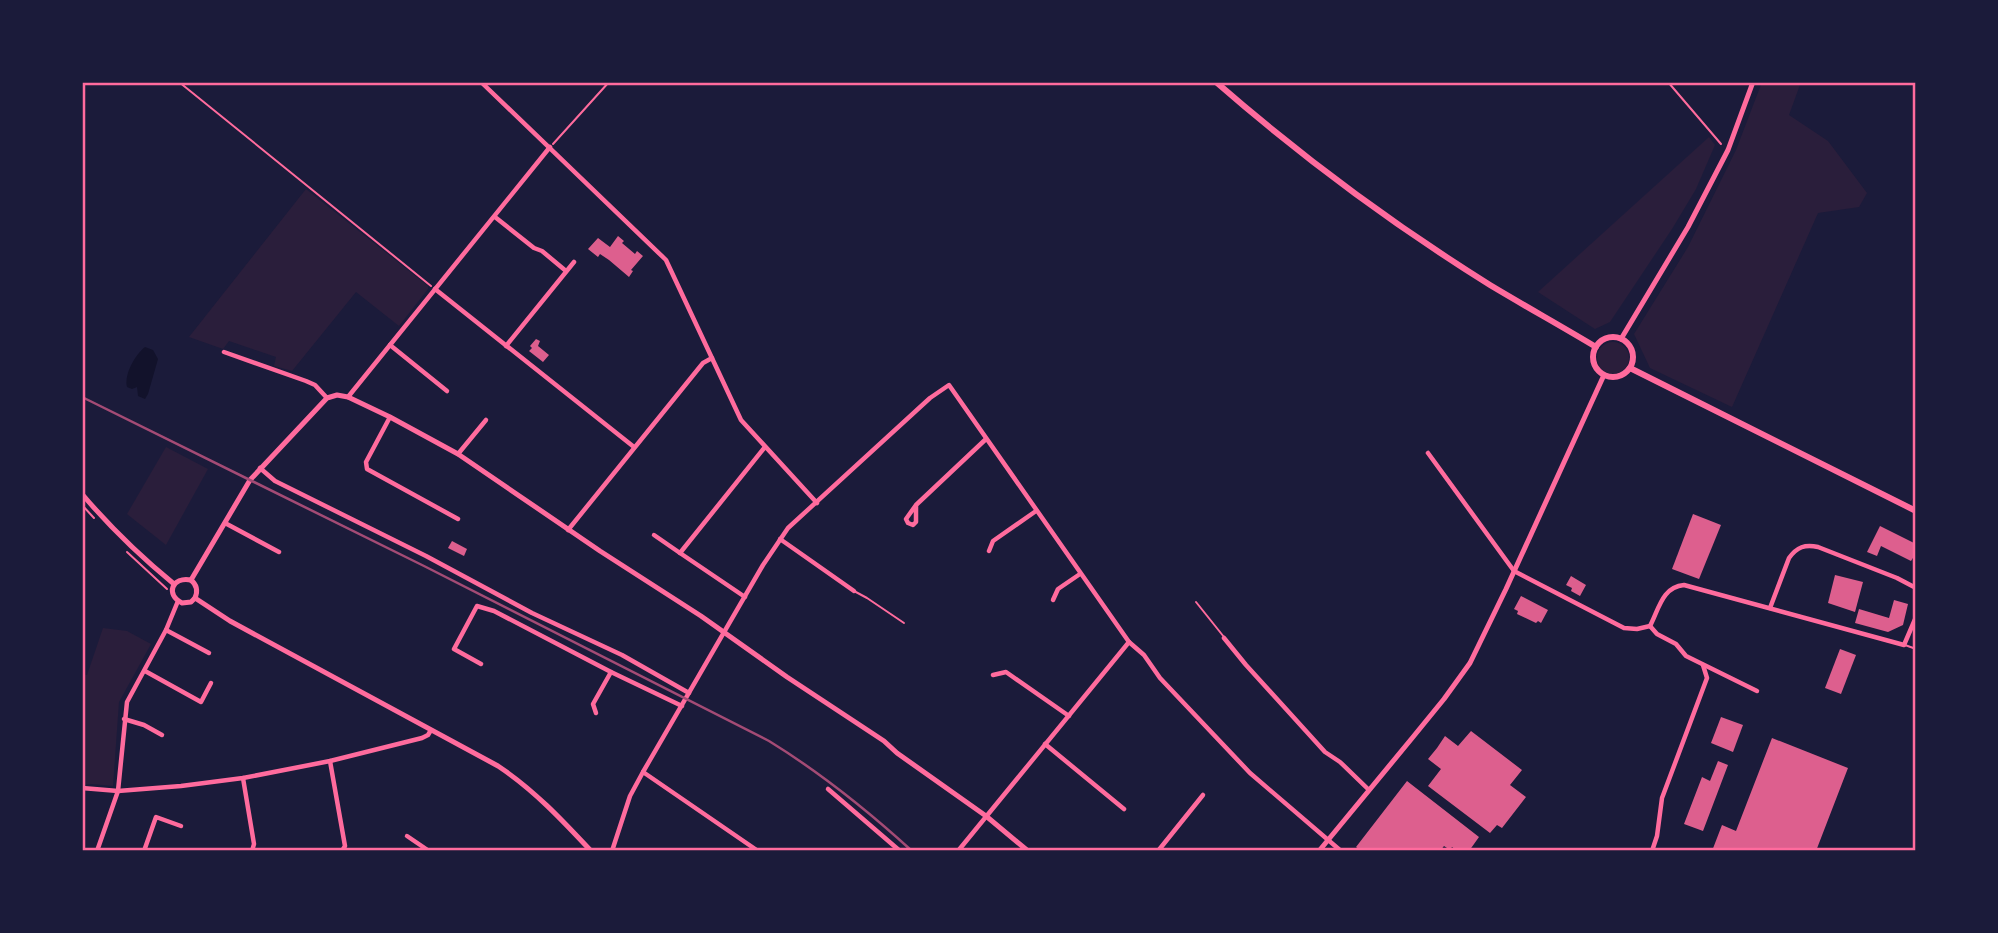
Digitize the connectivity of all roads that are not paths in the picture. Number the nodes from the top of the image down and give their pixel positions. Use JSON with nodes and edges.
{"nodes":[{"id":1,"x":481,"y":82,"type":"edge"},
{"id":2,"x":1216,"y":82,"type":"edge"},
{"id":3,"x":1753,"y":82,"type":"edge"},
{"id":4,"x":550,"y":147,"type":"junction"},
{"id":5,"x":495,"y":216,"type":"junction"},
{"id":6,"x":573,"y":262,"type":"dead end"},
{"id":7,"x":566,"y":271,"type":"junction"},
{"id":8,"x":435,"y":289,"type":"junction"},
{"id":9,"x":1622,"y":339,"type":"junction"},
{"id":10,"x":390,"y":345,"type":"junction"},
{"id":11,"x":506,"y":346,"type":"junction"},
{"id":12,"x":1596,"y":347,"type":"junction"},
{"id":13,"x":224,"y":352,"type":"dead end"},
{"id":14,"x":712,"y":358,"type":"junction"},
{"id":15,"x":1630,"y":368,"type":"junction"},
{"id":16,"x":1604,"y":375,"type":"junction"},
{"id":17,"x":447,"y":391,"type":"dead end"},
{"id":18,"x":348,"y":397,"type":"junction"},
{"id":19,"x":327,"y":398,"type":"junction"},
{"id":20,"x":390,"y":417,"type":"junction"},
{"id":21,"x":486,"y":420,"type":"dead end"},
{"id":22,"x":986,"y":439,"type":"junction"},
{"id":23,"x":634,"y":447,"type":"junction"},
{"id":24,"x":765,"y":447,"type":"junction"},
{"id":25,"x":1428,"y":453,"type":"dead end"},
{"id":26,"x":458,"y":454,"type":"junction"},
{"id":27,"x":260,"y":468,"type":"junction"},
{"id":28,"x":82,"y":494,"type":"edge"},
{"id":29,"x":817,"y":503,"type":"junction"},
{"id":30,"x":916,"y":505,"type":"dead end"},
{"id":31,"x":1036,"y":511,"type":"junction"},
{"id":32,"x":1916,"y":511,"type":"edge"},
{"id":33,"x":458,"y":519,"type":"dead end"},
{"id":34,"x":225,"y":523,"type":"junction"},
{"id":35,"x":568,"y":530,"type":"junction"},
{"id":36,"x":654,"y":535,"type":"dead end"},
{"id":37,"x":780,"y":539,"type":"junction"},
{"id":38,"x":989,"y":551,"type":"dead end"},
{"id":39,"x":279,"y":552,"type":"dead end"},
{"id":40,"x":680,"y":553,"type":"junction"},
{"id":41,"x":1514,"y":571,"type":"junction"},
{"id":42,"x":1080,"y":574,"type":"junction"},
{"id":43,"x":191,"y":580,"type":"junction"},
{"id":44,"x":174,"y":584,"type":"junction"},
{"id":45,"x":1916,"y":588,"type":"edge"},
{"id":46,"x":853,"y":591,"type":"joint"},
{"id":47,"x":745,"y":597,"type":"junction"},
{"id":48,"x":195,"y":598,"type":"junction"},
{"id":49,"x":1053,"y":600,"type":"dead end"},
{"id":50,"x":178,"y":601,"type":"junction"},
{"id":51,"x":1196,"y":602,"type":"dead end"},
{"id":52,"x":1770,"y":608,"type":"junction"},
{"id":53,"x":1916,"y":617,"type":"edge"},
{"id":54,"x":904,"y":624,"type":"dead end"},
{"id":55,"x":1650,"y":626,"type":"junction"},
{"id":56,"x":166,"y":630,"type":"junction"},
{"id":57,"x":724,"y":633,"type":"junction"},
{"id":58,"x":1224,"y":638,"type":"joint"},
{"id":59,"x":1129,"y":642,"type":"junction"},
{"id":60,"x":1904,"y":645,"type":"junction"},
{"id":61,"x":1916,"y":649,"type":"edge"},
{"id":62,"x":209,"y":653,"type":"dead end"},
{"id":63,"x":481,"y":664,"type":"dead end"},
{"id":64,"x":1703,"y":665,"type":"junction"},
{"id":65,"x":145,"y":671,"type":"junction"},
{"id":66,"x":611,"y":672,"type":"junction"},
{"id":67,"x":993,"y":676,"type":"dead end"},
{"id":68,"x":211,"y":683,"type":"dead end"},
{"id":69,"x":1757,"y":691,"type":"dead end"},
{"id":70,"x":689,"y":693,"type":"junction"},
{"id":71,"x":682,"y":706,"type":"junction"},
{"id":72,"x":596,"y":713,"type":"dead end"},
{"id":73,"x":1069,"y":716,"type":"junction"},
{"id":74,"x":124,"y":719,"type":"junction"},
{"id":75,"x":430,"y":730,"type":"junction"},
{"id":76,"x":162,"y":736,"type":"dead end"},
{"id":77,"x":1045,"y":744,"type":"junction"},
{"id":78,"x":330,"y":761,"type":"junction"},
{"id":79,"x":643,"y":772,"type":"junction"},
{"id":80,"x":243,"y":778,"type":"junction"},
{"id":81,"x":82,"y":789,"type":"edge"},
{"id":82,"x":828,"y":789,"type":"dead end"},
{"id":83,"x":1370,"y":790,"type":"junction"},
{"id":84,"x":118,"y":791,"type":"junction"},
{"id":85,"x":1203,"y":795,"type":"dead end"},
{"id":86,"x":1124,"y":809,"type":"dead end"},
{"id":87,"x":986,"y":816,"type":"junction"},
{"id":88,"x":181,"y":826,"type":"dead end"},
{"id":89,"x":407,"y":836,"type":"dead end"},
{"id":90,"x":1328,"y":840,"type":"junction"},
{"id":91,"x":97,"y":851,"type":"edge"},
{"id":92,"x":144,"y":851,"type":"edge"},
{"id":93,"x":252,"y":851,"type":"edge"},
{"id":94,"x":342,"y":851,"type":"edge"},
{"id":95,"x":429,"y":851,"type":"edge"},
{"id":96,"x":591,"y":851,"type":"edge"},
{"id":97,"x":612,"y":851,"type":"edge"},
{"id":98,"x":758,"y":851,"type":"edge"},
{"id":99,"x":900,"y":851,"type":"edge"},
{"id":100,"x":958,"y":851,"type":"edge"},
{"id":101,"x":1028,"y":851,"type":"edge"},
{"id":102,"x":1158,"y":851,"type":"edge"},
{"id":103,"x":1319,"y":851,"type":"edge"},
{"id":104,"x":1341,"y":851,"type":"edge"},
{"id":105,"x":1652,"y":851,"type":"edge"}],
"edges":[{"from":1,"to":4,"type":"street"},
{"from":2,"to":12,"type":"main road"},
{"from":3,"to":9,"type":"street"},
{"from":4,"to":5,"type":"street"},
{"from":4,"to":14,"type":"street"},
{"from":5,"to":7,"type":"street"},
{"from":5,"to":8,"type":"street"},
{"from":6,"to":7,"type":"street"},
{"from":7,"to":11,"type":"street"},
{"from":8,"to":10,"type":"street"},
{"from":8,"to":11,"type":"street"},
{"from":9,"to":12,"type":"main road"},
{"from":9,"to":15,"type":"main road"},
{"from":10,"to":17,"type":"street"},
{"from":10,"to":18,"type":"street"},
{"from":11,"to":23,"type":"street"},
{"from":12,"to":16,"type":"main road"},
{"from":13,"to":19,"type":"street"},
{"from":14,"to":23,"type":"street"},
{"from":14,"to":24,"type":"street"},
{"from":15,"to":16,"type":"main road"},
{"from":15,"to":32,"type":"main road"},
{"from":16,"to":41,"type":"street"},
{"from":18,"to":19,"type":"street"},
{"from":18,"to":20,"type":"street"},
{"from":19,"to":27,"type":"street"},
{"from":20,"to":26,"type":"street"},
{"from":20,"to":33,"type":"street"},
{"from":21,"to":26,"type":"street"},
{"from":22,"to":29,"type":"street"},
{"from":22,"to":30,"type":"street"},
{"from":22,"to":31,"type":"street"},
{"from":23,"to":35,"type":"street"},
{"from":24,"to":29,"type":"street"},
{"from":24,"to":40,"type":"street"},
{"from":25,"to":41,"type":"street"},
{"from":26,"to":35,"type":"street"},
{"from":27,"to":34,"type":"street"},
{"from":27,"to":70,"type":"street"},
{"from":28,"to":44,"type":"street"},
{"from":29,"to":37,"type":"street"},
{"from":31,"to":38,"type":"street"},
{"from":31,"to":42,"type":"street"},
{"from":34,"to":39,"type":"street"},
{"from":34,"to":43,"type":"street"},
{"from":35,"to":57,"type":"street"},
{"from":36,"to":40,"type":"street"},
{"from":37,"to":46,"type":"street"},
{"from":37,"to":47,"type":"street"},
{"from":40,"to":47,"type":"street"},
{"from":41,"to":55,"type":"street"},
{"from":41,"to":83,"type":"street"},
{"from":42,"to":49,"type":"street"},
{"from":42,"to":59,"type":"street"},
{"from":43,"to":44,"type":"street"},
{"from":43,"to":48,"type":"street"},
{"from":44,"to":50,"type":"street"},
{"from":45,"to":52,"type":"street"},
{"from":46,"to":54,"type":"lane"},
{"from":47,"to":57,"type":"street"},
{"from":48,"to":50,"type":"street"},
{"from":48,"to":75,"type":"street"},
{"from":50,"to":56,"type":"street"},
{"from":51,"to":58,"type":"lane"},
{"from":52,"to":55,"type":"street"},
{"from":52,"to":60,"type":"street"},
{"from":53,"to":60,"type":"street"},
{"from":55,"to":64,"type":"street"},
{"from":56,"to":62,"type":"street"},
{"from":56,"to":65,"type":"street"},
{"from":57,"to":70,"type":"street"},
{"from":57,"to":87,"type":"street"},
{"from":58,"to":83,"type":"street"},
{"from":59,"to":73,"type":"street"},
{"from":59,"to":90,"type":"street"},
{"from":60,"to":61,"type":"lane"},
{"from":63,"to":66,"type":"street"},
{"from":64,"to":69,"type":"street"},
{"from":64,"to":105,"type":"street"},
{"from":65,"to":68,"type":"street"},
{"from":65,"to":74,"type":"street"},
{"from":66,"to":71,"type":"street"},
{"from":66,"to":72,"type":"street"},
{"from":67,"to":73,"type":"street"},
{"from":70,"to":71,"type":"street"},
{"from":71,"to":79,"type":"street"},
{"from":73,"to":77,"type":"street"},
{"from":74,"to":76,"type":"street"},
{"from":74,"to":84,"type":"street"},
{"from":75,"to":78,"type":"street"},
{"from":75,"to":96,"type":"street"},
{"from":77,"to":86,"type":"street"},
{"from":77,"to":87,"type":"street"},
{"from":78,"to":80,"type":"street"},
{"from":78,"to":94,"type":"street"},
{"from":79,"to":97,"type":"street"},
{"from":79,"to":98,"type":"street"},
{"from":80,"to":84,"type":"street"},
{"from":80,"to":93,"type":"street"},
{"from":81,"to":84,"type":"street"},
{"from":82,"to":99,"type":"street"},
{"from":83,"to":90,"type":"street"},
{"from":84,"to":91,"type":"street"},
{"from":85,"to":102,"type":"street"},
{"from":87,"to":100,"type":"street"},
{"from":87,"to":101,"type":"street"},
{"from":88,"to":92,"type":"street"},
{"from":89,"to":95,"type":"street"},
{"from":90,"to":103,"type":"street"},
{"from":90,"to":104,"type":"street"}]}
